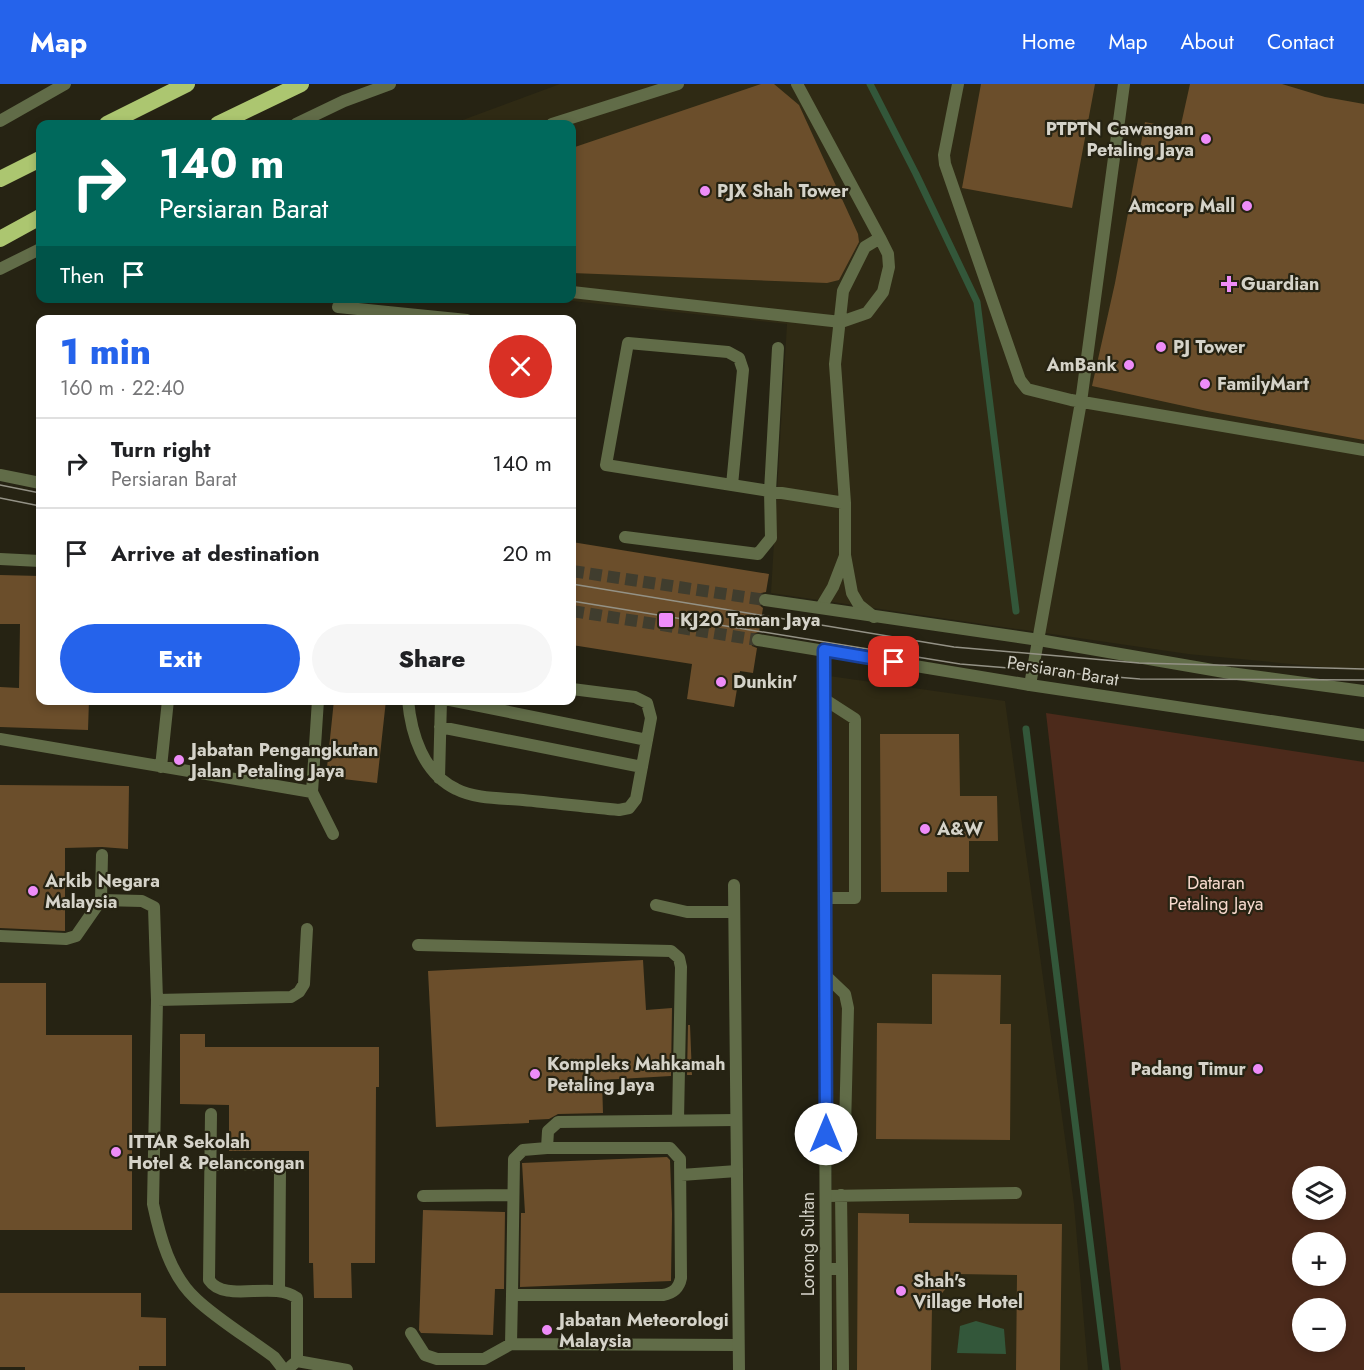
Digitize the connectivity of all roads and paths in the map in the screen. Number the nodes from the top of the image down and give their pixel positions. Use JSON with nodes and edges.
{"nodes":[{"id":1,"x":65,"y":84,"type":"edge"},
{"id":2,"x":188,"y":84,"type":"edge"},
{"id":3,"x":301,"y":84,"type":"edge"},
{"id":4,"x":390,"y":84,"type":"edge"},
{"id":5,"x":678,"y":84,"type":"edge"},
{"id":6,"x":797,"y":84,"type":"edge"},
{"id":7,"x":958,"y":84,"type":"edge"},
{"id":8,"x":1124,"y":84,"type":"edge"},
{"id":9,"x":115,"y":120,"type":"edge"},
{"id":10,"x":226,"y":120,"type":"edge"},
{"id":11,"x":304,"y":120,"type":"edge"},
{"id":12,"x":565,"y":120,"type":"edge"},
{"id":13,"x":0,"y":121,"type":"edge"},
{"id":14,"x":36,"y":161,"type":"edge"},
{"id":15,"x":0,"y":180,"type":"edge"},
{"id":16,"x":36,"y":219,"type":"edge"},
{"id":17,"x":880,"y":238,"type":"junction"},
{"id":18,"x":0,"y":239,"type":"edge"},
{"id":19,"x":36,"y":251,"type":"edge"},
{"id":20,"x":0,"y":269,"type":"edge"},
{"id":21,"x":576,"y":292,"type":"edge"},
{"id":22,"x":338,"y":307,"type":"dead end"},
{"id":23,"x":417,"y":315,"type":"edge"},
{"id":24,"x":841,"y":322,"type":"junction"},
{"id":25,"x":778,"y":348,"type":"dead end"},
{"id":26,"x":1081,"y":402,"type":"junction"},
{"id":27,"x":1364,"y":450,"type":"edge"},
{"id":28,"x":0,"y":475,"type":"edge"},
{"id":29,"x":36,"y":482,"type":"edge"},
{"id":30,"x":732,"y":485,"type":"junction"},
{"id":31,"x":770,"y":491,"type":"junction"},
{"id":32,"x":845,"y":503,"type":"junction"},
{"id":33,"x":625,"y":537,"type":"dead end"},
{"id":34,"x":845,"y":555,"type":"junction"},
{"id":35,"x":0,"y":559,"type":"edge"},
{"id":36,"x":36,"y":561,"type":"edge"},
{"id":37,"x":765,"y":600,"type":"tunnel mouth"},
{"id":38,"x":821,"y":607,"type":"junction"},
{"id":39,"x":874,"y":617,"type":"junction"},
{"id":40,"x":758,"y":640,"type":"tunnel mouth"},
{"id":41,"x":1038,"y":640,"type":"junction"},
{"id":42,"x":824,"y":650,"type":"junction"},
{"id":43,"x":1030,"y":685,"type":"junction"},
{"id":44,"x":576,"y":690,"type":"edge"},
{"id":45,"x":1364,"y":691,"type":"edge"},
{"id":46,"x":824,"y":699,"type":"junction"},
{"id":47,"x":167,"y":705,"type":"edge"},
{"id":48,"x":318,"y":705,"type":"edge"},
{"id":49,"x":409,"y":705,"type":"edge"},
{"id":50,"x":441,"y":705,"type":"edge"},
{"id":51,"x":475,"y":705,"type":"edge"},
{"id":52,"x":440,"y":727,"type":"junction"},
{"id":53,"x":1364,"y":735,"type":"edge"},
{"id":54,"x":0,"y":739,"type":"edge"},
{"id":55,"x":648,"y":740,"type":"junction"},
{"id":56,"x":161,"y":767,"type":"junction"},
{"id":57,"x":642,"y":767,"type":"junction"},
{"id":58,"x":439,"y":778,"type":"junction"},
{"id":59,"x":312,"y":792,"type":"junction"},
{"id":60,"x":333,"y":834,"type":"dead end"},
{"id":61,"x":102,"y":855,"type":"dead end"},
{"id":62,"x":734,"y":885,"type":"dead end"},
{"id":63,"x":825,"y":898,"type":"junction"},
{"id":64,"x":101,"y":900,"type":"junction"},
{"id":65,"x":656,"y":906,"type":"dead end"},
{"id":66,"x":734,"y":912,"type":"junction"},
{"id":67,"x":307,"y":929,"type":"dead end"},
{"id":68,"x":0,"y":936,"type":"edge"},
{"id":69,"x":418,"y":945,"type":"dead end"},
{"id":70,"x":825,"y":975,"type":"junction"},
{"id":71,"x":157,"y":1000,"type":"junction"},
{"id":72,"x":211,"y":1114,"type":"dead end"},
{"id":73,"x":678,"y":1120,"type":"junction"},
{"id":74,"x":736,"y":1120,"type":"junction"},
{"id":75,"x":547,"y":1148,"type":"junction"},
{"id":76,"x":826,"y":1157,"type":"junction"},
{"id":77,"x":210,"y":1165,"type":"junction"},
{"id":78,"x":737,"y":1171,"type":"junction"},
{"id":79,"x":681,"y":1175,"type":"junction"},
{"id":80,"x":1016,"y":1193,"type":"dead end"},
{"id":81,"x":512,"y":1195,"type":"junction"},
{"id":82,"x":841,"y":1195,"type":"junction"},
{"id":83,"x":423,"y":1196,"type":"dead end"},
{"id":84,"x":826,"y":1196,"type":"junction"},
{"id":85,"x":826,"y":1269,"type":"junction"},
{"id":86,"x":842,"y":1269,"type":"junction"},
{"id":87,"x":279,"y":1291,"type":"junction"},
{"id":88,"x":512,"y":1295,"type":"junction"},
{"id":89,"x":411,"y":1333,"type":"dead end"},
{"id":90,"x":511,"y":1344,"type":"junction"},
{"id":91,"x":738,"y":1345,"type":"junction"},
{"id":92,"x":297,"y":1361,"type":"junction"},
{"id":93,"x":483,"y":1364,"type":"edge"},
{"id":94,"x":285,"y":1370,"type":"edge"},
{"id":95,"x":347,"y":1370,"type":"edge"},
{"id":96,"x":738,"y":1370,"type":"edge"},
{"id":97,"x":826,"y":1370,"type":"edge"},
{"id":98,"x":843,"y":1370,"type":"edge"}],
"edges":[{"from":1,"to":13,"type":"street"},
{"from":2,"to":9,"type":"highway"},
{"from":3,"to":10,"type":"highway"},
{"from":4,"to":11,"type":"street"},
{"from":5,"to":12,"type":"street"},
{"from":6,"to":17,"type":"street"},
{"from":7,"to":26,"type":"street"},
{"from":8,"to":26,"type":"street"},
{"from":14,"to":15,"type":"highway"},
{"from":16,"to":18,"type":"highway"},
{"from":17,"to":24,"type":"street"},
{"from":17,"to":24,"type":"street"},
{"from":19,"to":20,"type":"street"},
{"from":21,"to":24,"type":"street"},
{"from":22,"to":23,"type":"street"},
{"from":24,"to":32,"type":"street"},
{"from":25,"to":31,"type":"street"},
{"from":26,"to":27,"type":"street"},
{"from":26,"to":41,"type":"street"},
{"from":28,"to":29,"type":"street"},
{"from":30,"to":30,"type":"street"},
{"from":30,"to":31,"type":"street"},
{"from":31,"to":32,"type":"street"},
{"from":31,"to":33,"type":"street"},
{"from":32,"to":34,"type":"street"},
{"from":34,"to":38,"type":"street"},
{"from":34,"to":39,"type":"street"},
{"from":35,"to":36,"type":"street"},
{"from":37,"to":38,"type":"street","name":"Persiaran Barat"},
{"from":38,"to":39,"type":"street","name":"Persiaran Barat"},
{"from":39,"to":41,"type":"street","name":"Persiaran Barat"},
{"from":40,"to":42,"type":"street","name":"Persiaran Barat"},
{"from":41,"to":43,"type":"street"},
{"from":41,"to":45,"type":"street","name":"Persiaran Barat"},
{"from":42,"to":43,"type":"street","name":"Persiaran Barat"},
{"from":42,"to":46,"type":"street","name":"Lorong Sultan"},
{"from":43,"to":53,"type":"street","name":"Persiaran Barat"},
{"from":44,"to":55,"type":"street"},
{"from":46,"to":63,"type":"street","name":"Lorong Sultan"},
{"from":46,"to":63,"type":"street"},
{"from":47,"to":56,"type":"street"},
{"from":48,"to":59,"type":"street"},
{"from":49,"to":58,"type":"street"},
{"from":50,"to":52,"type":"street"},
{"from":51,"to":55,"type":"street"},
{"from":52,"to":57,"type":"street"},
{"from":52,"to":58,"type":"street"},
{"from":54,"to":56,"type":"street"},
{"from":55,"to":57,"type":"street"},
{"from":56,"to":59,"type":"street"},
{"from":57,"to":58,"type":"street"},
{"from":59,"to":60,"type":"street"},
{"from":61,"to":64,"type":"street"},
{"from":62,"to":66,"type":"street"},
{"from":63,"to":70,"type":"street","name":"Lorong Sultan"},
{"from":64,"to":68,"type":"street"},
{"from":64,"to":71,"type":"street"},
{"from":65,"to":66,"type":"street"},
{"from":66,"to":74,"type":"street"},
{"from":67,"to":71,"type":"street"},
{"from":69,"to":73,"type":"street"},
{"from":70,"to":76,"type":"street","name":"Lorong Sultan"},
{"from":70,"to":76,"type":"street"},
{"from":71,"to":94,"type":"street"},
{"from":72,"to":77,"type":"street"},
{"from":73,"to":74,"type":"street"},
{"from":73,"to":75,"type":"street"},
{"from":74,"to":78,"type":"street"},
{"from":75,"to":79,"type":"street"},
{"from":75,"to":81,"type":"street"},
{"from":76,"to":84,"type":"street","name":"Lorong Sultan"},
{"from":77,"to":87,"type":"street"},
{"from":77,"to":87,"type":"street"},
{"from":78,"to":79,"type":"street"},
{"from":78,"to":91,"type":"street"},
{"from":79,"to":88,"type":"street"},
{"from":80,"to":82,"type":"street"},
{"from":81,"to":83,"type":"street"},
{"from":81,"to":88,"type":"street"},
{"from":82,"to":84,"type":"street"},
{"from":82,"to":86,"type":"street"},
{"from":84,"to":85,"type":"street","name":"Lorong Sultan"},
{"from":85,"to":86,"type":"street"},
{"from":85,"to":97,"type":"street","name":"Lorong Sultan"},
{"from":86,"to":98,"type":"street"},
{"from":87,"to":92,"type":"street"},
{"from":88,"to":90,"type":"street"},
{"from":89,"to":93,"type":"street"},
{"from":90,"to":91,"type":"street"},
{"from":90,"to":93,"type":"street"},
{"from":91,"to":96,"type":"street"},
{"from":92,"to":94,"type":"street"},
{"from":92,"to":95,"type":"street"}]}
